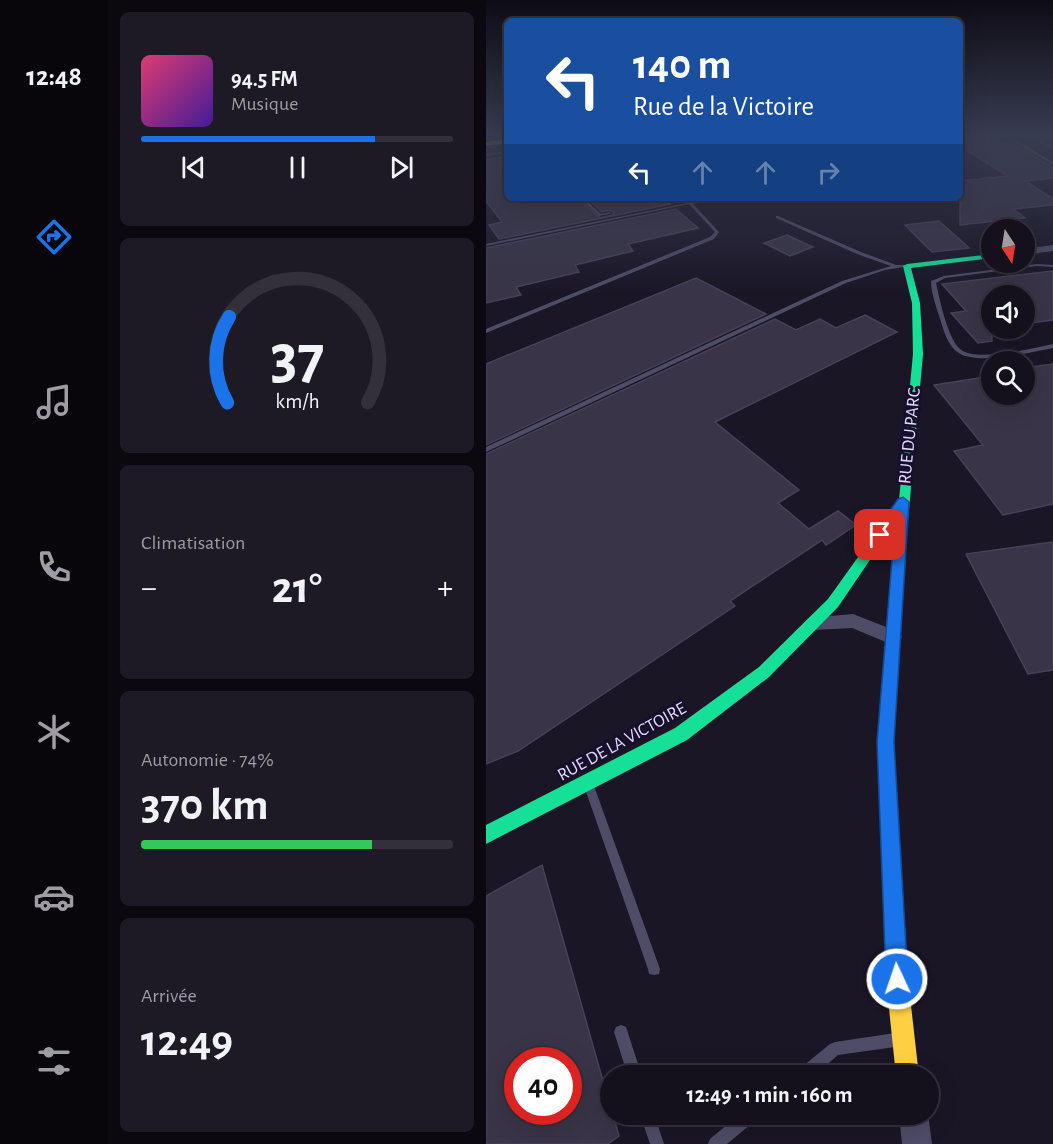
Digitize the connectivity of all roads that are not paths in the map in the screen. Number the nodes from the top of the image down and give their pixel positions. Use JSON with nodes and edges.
{"nodes":[{"id":1,"x":585,"y":201,"type":"edge"},
{"id":2,"x":671,"y":201,"type":"edge"},
{"id":3,"x":699,"y":201,"type":"edge"},
{"id":4,"x":690,"y":203,"type":"junction"},
{"id":5,"x":600,"y":215,"type":"junction"},
{"id":6,"x":777,"y":217,"type":"dead end"},
{"id":7,"x":486,"y":242,"type":"edge"},
{"id":8,"x":1053,"y":248,"type":"edge"},
{"id":9,"x":1035,"y":250,"type":"edge"},
{"id":10,"x":977,"y":257,"type":"junction"},
{"id":11,"x":981,"y":257,"type":"edge"},
{"id":12,"x":981,"y":261,"type":"edge"},
{"id":13,"x":901,"y":265,"type":"junction"},
{"id":14,"x":1035,"y":265,"type":"edge"},
{"id":15,"x":1053,"y":266,"type":"edge"},
{"id":16,"x":981,"y":272,"type":"edge"},
{"id":17,"x":486,"y":331,"type":"edge"},
{"id":18,"x":1053,"y":346,"type":"edge"},
{"id":19,"x":486,"y":450,"type":"edge"},
{"id":20,"x":903,"y":502,"type":"junction"},
{"id":21,"x":814,"y":624,"type":"junction"},
{"id":22,"x":893,"y":637,"type":"junction"},
{"id":23,"x":587,"y":782,"type":"junction"},
{"id":24,"x":486,"y":835,"type":"edge"},
{"id":25,"x":654,"y":969,"type":"dead end"},
{"id":26,"x":621,"y":1032,"type":"dead end"},
{"id":27,"x":904,"y":1038,"type":"junction"},
{"id":28,"x":632,"y":1065,"type":"edge"},
{"id":29,"x":815,"y":1065,"type":"edge"},
{"id":30,"x":907,"y":1065,"type":"edge"},
{"id":31,"x":651,"y":1125,"type":"edge"},
{"id":32,"x":738,"y":1125,"type":"edge"},
{"id":33,"x":914,"y":1125,"type":"edge"},
{"id":34,"x":657,"y":1144,"type":"edge"},
{"id":35,"x":715,"y":1144,"type":"edge"},
{"id":36,"x":916,"y":1144,"type":"edge"}],
"edges":[{"from":1,"to":5,"type":"lane"},
{"from":2,"to":5,"type":"lane"},
{"from":3,"to":4,"type":"lane"},
{"from":4,"to":7,"type":"lane"},
{"from":4,"to":17,"type":"lane"},
{"from":5,"to":7,"type":"lane"},
{"from":6,"to":13,"type":"lane"},
{"from":8,"to":9,"type":"street"},
{"from":10,"to":11,"type":"street"},
{"from":10,"to":12,"type":"lane"},
{"from":10,"to":13,"type":"street"},
{"from":13,"to":19,"type":"lane"},
{"from":13,"to":20,"type":"street","name":"RUE DU PARC"},
{"from":14,"to":15,"type":"lane"},
{"from":16,"to":18,"type":"lane"},
{"from":20,"to":21,"type":"street","name":"RUE DE LA VICTOIRE"},
{"from":20,"to":22,"type":"street","name":"RUE DU PARC"},
{"from":21,"to":22,"type":"street"},
{"from":21,"to":23,"type":"street","name":"RUE DE LA VICTOIRE"},
{"from":22,"to":27,"type":"street","name":"RUE DU PARC"},
{"from":23,"to":24,"type":"street","name":"RUE DE LA VICTOIRE"},
{"from":23,"to":25,"type":"lane"},
{"from":26,"to":28,"type":"lane"},
{"from":27,"to":29,"type":"lane"},
{"from":27,"to":30,"type":"street","name":"RUE DU PARC"},
{"from":31,"to":34,"type":"lane"},
{"from":32,"to":35,"type":"lane"},
{"from":33,"to":36,"type":"street"}]}
